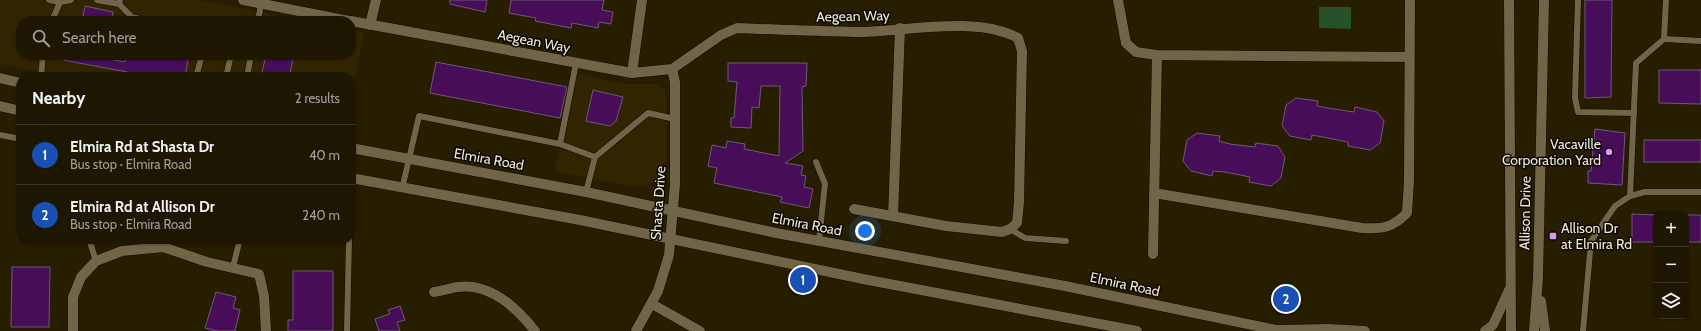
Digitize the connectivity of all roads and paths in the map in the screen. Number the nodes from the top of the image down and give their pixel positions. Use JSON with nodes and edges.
{"nodes":[{"id":1,"x":49,"y":0,"type":"edge"},
{"id":2,"x":71,"y":0,"type":"edge"},
{"id":3,"x":97,"y":0,"type":"edge"},
{"id":4,"x":243,"y":0,"type":"edge"},
{"id":5,"x":376,"y":0,"type":"edge"},
{"id":6,"x":642,"y":0,"type":"edge"},
{"id":7,"x":1118,"y":0,"type":"edge"},
{"id":8,"x":1410,"y":0,"type":"edge"},
{"id":9,"x":1509,"y":0,"type":"edge"},
{"id":10,"x":1544,"y":0,"type":"edge"},
{"id":11,"x":1578,"y":0,"type":"edge"},
{"id":12,"x":1666,"y":0,"type":"edge"},
{"id":13,"x":60,"y":2,"type":"junction"},
{"id":14,"x":120,"y":2,"type":"edge"},
{"id":15,"x":261,"y":4,"type":"junction"},
{"id":16,"x":283,"y":4,"type":"edge"},
{"id":17,"x":54,"y":16,"type":"edge"},
{"id":18,"x":131,"y":16,"type":"edge"},
{"id":19,"x":259,"y":16,"type":"edge"},
{"id":20,"x":323,"y":16,"type":"edge"},
{"id":21,"x":356,"y":22,"type":"edge"},
{"id":22,"x":370,"y":25,"type":"junction"},
{"id":23,"x":900,"y":28,"type":"junction"},
{"id":24,"x":1664,"y":39,"type":"junction"},
{"id":25,"x":1701,"y":41,"type":"edge"},
{"id":26,"x":1157,"y":54,"type":"junction"},
{"id":27,"x":1409,"y":57,"type":"junction"},
{"id":28,"x":43,"y":60,"type":"edge"},
{"id":29,"x":201,"y":60,"type":"edge"},
{"id":30,"x":229,"y":60,"type":"edge"},
{"id":31,"x":250,"y":60,"type":"edge"},
{"id":32,"x":576,"y":63,"type":"junction"},
{"id":33,"x":672,"y":69,"type":"junction"},
{"id":34,"x":42,"y":72,"type":"edge"},
{"id":35,"x":197,"y":72,"type":"edge"},
{"id":36,"x":227,"y":72,"type":"edge"},
{"id":37,"x":248,"y":72,"type":"edge"},
{"id":38,"x":632,"y":73,"type":"junction"},
{"id":39,"x":0,"y":78,"type":"edge"},
{"id":40,"x":16,"y":81,"type":"edge"},
{"id":41,"x":0,"y":106,"type":"edge"},
{"id":42,"x":16,"y":110,"type":"edge"},
{"id":43,"x":1634,"y":113,"type":"junction"},
{"id":44,"x":675,"y":119,"type":"junction"},
{"id":45,"x":0,"y":135,"type":"edge"},
{"id":46,"x":16,"y":138,"type":"edge"},
{"id":47,"x":560,"y":144,"type":"junction"},
{"id":48,"x":356,"y":149,"type":"edge"},
{"id":49,"x":595,"y":157,"type":"junction"},
{"id":50,"x":408,"y":160,"type":"junction"},
{"id":51,"x":816,"y":162,"type":"dead end"},
{"id":52,"x":356,"y":179,"type":"edge"},
{"id":53,"x":402,"y":189,"type":"junction"},
{"id":54,"x":586,"y":192,"type":"junction"},
{"id":55,"x":1701,"y":192,"type":"edge"},
{"id":56,"x":1154,"y":194,"type":"junction"},
{"id":57,"x":1630,"y":196,"type":"junction"},
{"id":58,"x":672,"y":209,"type":"junction"},
{"id":59,"x":854,"y":209,"type":"dead end"},
{"id":60,"x":893,"y":216,"type":"junction"},
{"id":61,"x":1010,"y":229,"type":"junction"},
{"id":62,"x":670,"y":240,"type":"junction"},
{"id":63,"x":819,"y":240,"type":"junction"},
{"id":64,"x":1066,"y":241,"type":"dead end"},
{"id":65,"x":91,"y":244,"type":"edge"},
{"id":66,"x":159,"y":244,"type":"edge"},
{"id":67,"x":166,"y":244,"type":"edge"},
{"id":68,"x":239,"y":244,"type":"edge"},
{"id":69,"x":349,"y":244,"type":"edge"},
{"id":70,"x":1153,"y":254,"type":"dead end"},
{"id":71,"x":96,"y":261,"type":"junction"},
{"id":72,"x":233,"y":268,"type":"junction"},
{"id":73,"x":1538,"y":278,"type":"junction"},
{"id":74,"x":1510,"y":288,"type":"junction"},
{"id":75,"x":434,"y":292,"type":"dead end"},
{"id":76,"x":652,"y":304,"type":"junction"},
{"id":77,"x":73,"y":331,"type":"edge"},
{"id":78,"x":266,"y":331,"type":"edge"},
{"id":79,"x":347,"y":331,"type":"edge"},
{"id":80,"x":535,"y":331,"type":"edge"},
{"id":81,"x":636,"y":331,"type":"edge"},
{"id":82,"x":700,"y":331,"type":"edge"},
{"id":83,"x":1137,"y":331,"type":"edge"},
{"id":84,"x":1279,"y":331,"type":"edge"},
{"id":85,"x":1365,"y":331,"type":"edge"},
{"id":86,"x":1485,"y":331,"type":"edge"},
{"id":87,"x":1511,"y":331,"type":"edge"},
{"id":88,"x":1534,"y":331,"type":"edge"},
{"id":89,"x":1545,"y":331,"type":"edge"},
{"id":90,"x":1583,"y":331,"type":"edge"}],
"edges":[{"from":1,"to":13,"type":"lane"},
{"from":2,"to":13,"type":"lane"},
{"from":3,"to":14,"type":"lane"},
{"from":4,"to":15,"type":"street","name":"Aegean Way"},
{"from":5,"to":22,"type":"street"},
{"from":6,"to":38,"type":"street"},
{"from":7,"to":26,"type":"street"},
{"from":8,"to":27,"type":"street"},
{"from":9,"to":74,"type":"street","name":"Allison Drive"},
{"from":10,"to":73,"type":"street","name":"Allison Drive"},
{"from":11,"to":43,"type":"lane"},
{"from":12,"to":24,"type":"lane"},
{"from":13,"to":17,"type":"lane"},
{"from":14,"to":18,"type":"lane"},
{"from":15,"to":16,"type":"street","name":"Aegean Way"},
{"from":15,"to":19,"type":"lane"},
{"from":16,"to":20,"type":"street","name":"Aegean Way"},
{"from":21,"to":22,"type":"street","name":"Aegean Way"},
{"from":22,"to":32,"type":"street","name":"Aegean Way"},
{"from":23,"to":33,"type":"street","name":"Aegean Way"},
{"from":23,"to":60,"type":"street"},
{"from":23,"to":61,"type":"street","name":"Aegean Way"},
{"from":24,"to":25,"type":"lane"},
{"from":24,"to":43,"type":"lane"},
{"from":26,"to":27,"type":"street"},
{"from":26,"to":56,"type":"street"},
{"from":27,"to":56,"type":"street"},
{"from":28,"to":34,"type":"lane"},
{"from":29,"to":35,"type":"lane"},
{"from":30,"to":36,"type":"lane"},
{"from":31,"to":37,"type":"lane"},
{"from":32,"to":38,"type":"street","name":"Aegean Way"},
{"from":32,"to":47,"type":"lane"},
{"from":33,"to":38,"type":"street","name":"Aegean Way"},
{"from":33,"to":44,"type":"street","name":"Shasta Drive"},
{"from":39,"to":40,"type":"street"},
{"from":41,"to":42,"type":"street"},
{"from":43,"to":57,"type":"lane"},
{"from":44,"to":49,"type":"lane"},
{"from":44,"to":58,"type":"street","name":"Shasta Drive"},
{"from":45,"to":46,"type":"lane"},
{"from":47,"to":49,"type":"lane"},
{"from":47,"to":50,"type":"lane"},
{"from":48,"to":50,"type":"street","name":"Elmira Road"},
{"from":49,"to":54,"type":"lane"},
{"from":50,"to":53,"type":"lane"},
{"from":50,"to":54,"type":"street","name":"Elmira Road"},
{"from":51,"to":63,"type":"lane"},
{"from":52,"to":53,"type":"street"},
{"from":53,"to":62,"type":"street"},
{"from":54,"to":58,"type":"street","name":"Elmira Road"},
{"from":55,"to":57,"type":"lane"},
{"from":56,"to":70,"type":"street"},
{"from":57,"to":90,"type":"lane"},
{"from":58,"to":62,"type":"street","name":"Shasta Drive"},
{"from":58,"to":63,"type":"street","name":"Elmira Road"},
{"from":59,"to":60,"type":"street"},
{"from":60,"to":61,"type":"street"},
{"from":61,"to":64,"type":"lane"},
{"from":62,"to":76,"type":"street","name":"Shasta Drive"},
{"from":62,"to":83,"type":"street"},
{"from":63,"to":84,"type":"street","name":"Elmira Road"},
{"from":65,"to":71,"type":"lane"},
{"from":66,"to":71,"type":"street"},
{"from":67,"to":72,"type":"street"},
{"from":68,"to":72,"type":"lane"},
{"from":69,"to":79,"type":"lane"},
{"from":71,"to":77,"type":"street"},
{"from":72,"to":78,"type":"street"},
{"from":73,"to":88,"type":"street","name":"Allison Drive"},
{"from":73,"to":89,"type":"street"},
{"from":74,"to":86,"type":"street"},
{"from":74,"to":87,"type":"street","name":"Allison Drive"},
{"from":75,"to":80,"type":"street"},
{"from":76,"to":81,"type":"street","name":"Shasta Drive"},
{"from":76,"to":82,"type":"street"},
{"from":84,"to":85,"type":"street","name":"Elmira Road"}]}
